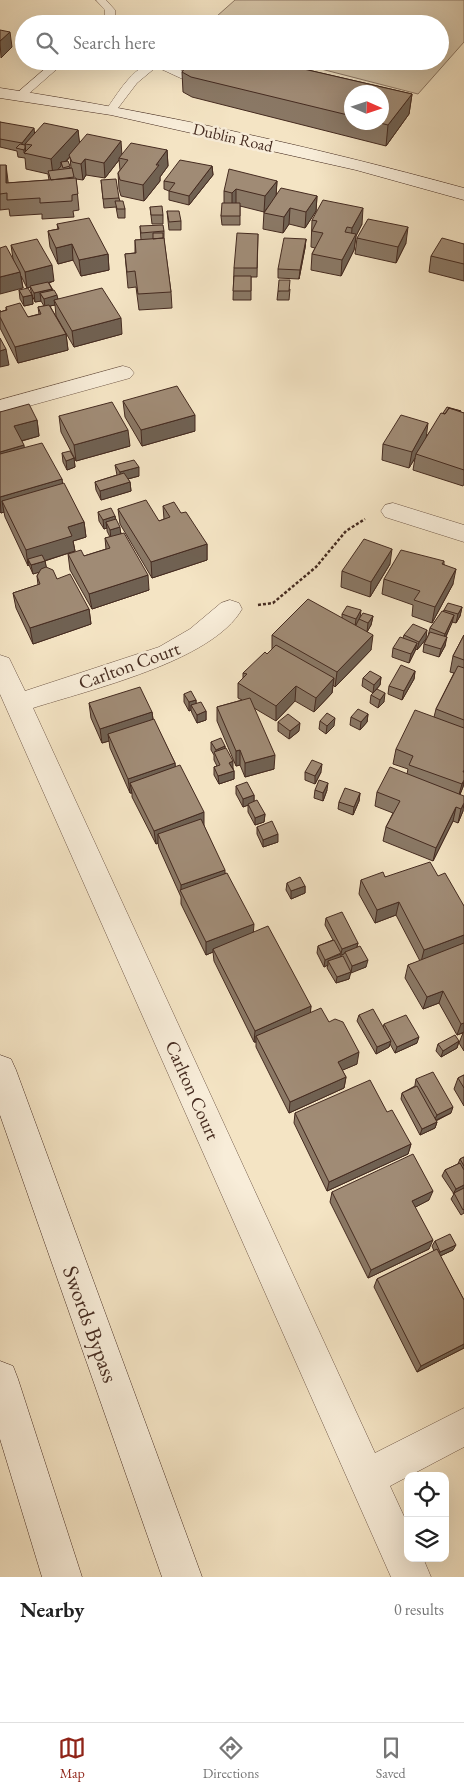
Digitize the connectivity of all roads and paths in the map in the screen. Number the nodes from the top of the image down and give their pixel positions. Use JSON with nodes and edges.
{"nodes":[{"id":1,"x":101,"y":0,"type":"edge"},
{"id":2,"x":110,"y":15,"type":"edge"},
{"id":3,"x":50,"y":70,"type":"edge"},
{"id":4,"x":142,"y":70,"type":"edge"},
{"id":5,"x":172,"y":70,"type":"edge"},
{"id":6,"x":196,"y":80,"type":"edge"},
{"id":7,"x":0,"y":93,"type":"edge"},
{"id":8,"x":21,"y":95,"type":"junction"},
{"id":9,"x":111,"y":110,"type":"junction"},
{"id":10,"x":464,"y":194,"type":"edge"},
{"id":11,"x":123,"y":373,"type":"dead end"},
{"id":12,"x":0,"y":407,"type":"edge"},
{"id":13,"x":393,"y":511,"type":"joint"},
{"id":14,"x":464,"y":534,"type":"edge"},
{"id":15,"x":230,"y":609,"type":"joint"},
{"id":16,"x":0,"y":664,"type":"edge"},
{"id":17,"x":18,"y":703,"type":"junction"},
{"id":18,"x":0,"y":1070,"type":"edge"},
{"id":19,"x":0,"y":1379,"type":"edge"},
{"id":20,"x":464,"y":1427,"type":"edge"},
{"id":21,"x":368,"y":1478,"type":"junction"},
{"id":22,"x":62,"y":1577,"type":"edge"},
{"id":23,"x":182,"y":1577,"type":"edge"},
{"id":24,"x":411,"y":1577,"type":"edge"}],
"edges":[{"from":1,"to":2,"type":"lane"},
{"from":3,"to":8,"type":"lane"},
{"from":4,"to":9,"type":"lane"},
{"from":5,"to":6,"type":"lane"},
{"from":7,"to":8,"type":"street","name":"Dublin Road"},
{"from":8,"to":9,"type":"street","name":"Dublin Road"},
{"from":9,"to":10,"type":"street","name":"Dublin Road"},
{"from":11,"to":12,"type":"street"},
{"from":13,"to":14,"type":"street"},
{"from":13,"to":15,"type":"path"},
{"from":15,"to":17,"type":"street","name":"Carlton Court"},
{"from":16,"to":17,"type":"street","name":"Carlton Court"},
{"from":17,"to":21,"type":"street","name":"Carlton Court"},
{"from":18,"to":23,"type":"street","name":"Swords Bypass"},
{"from":19,"to":22,"type":"street"},
{"from":20,"to":21,"type":"street"},
{"from":21,"to":24,"type":"street","name":"Carlton Court"}]}
